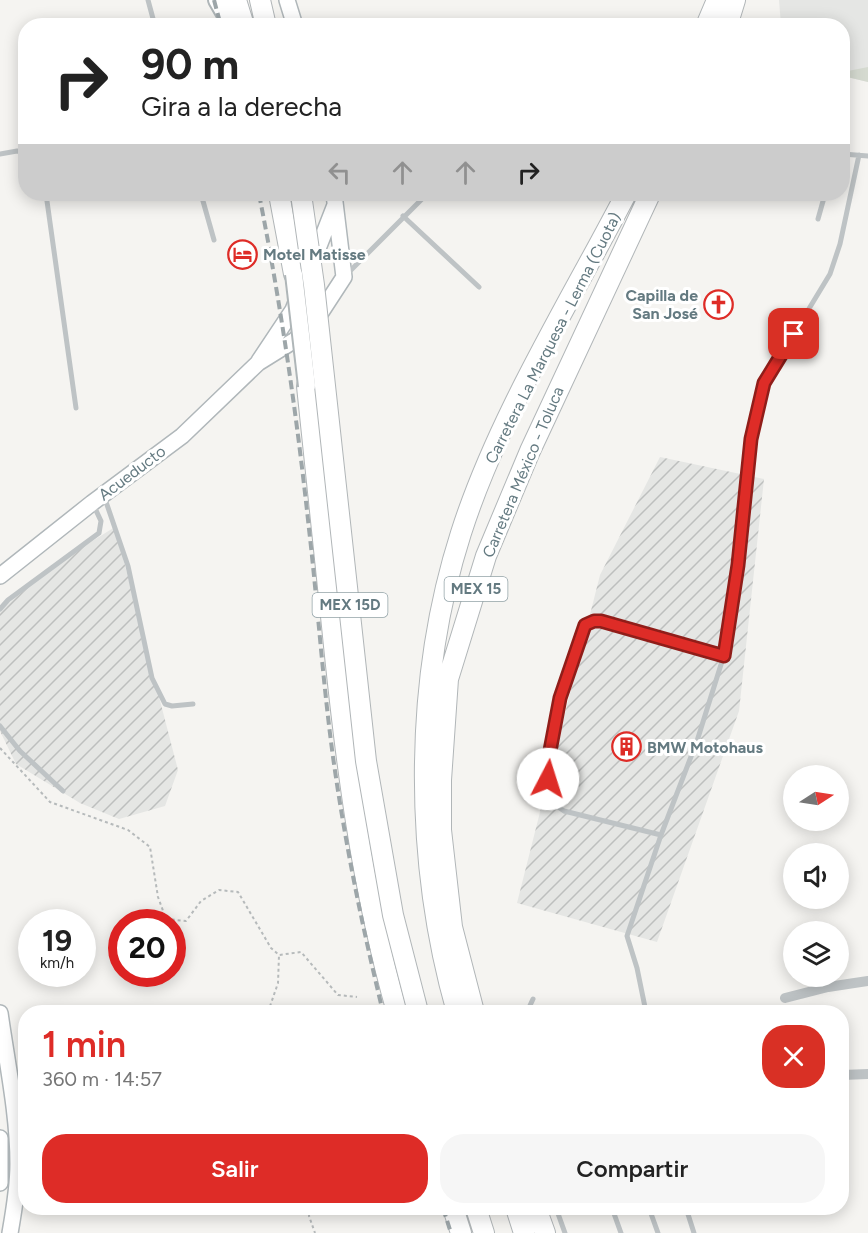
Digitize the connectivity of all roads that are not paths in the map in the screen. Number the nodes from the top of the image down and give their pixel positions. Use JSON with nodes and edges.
{"nodes":[{"id":1,"x":148,"y":0,"type":"edge"},
{"id":2,"x":217,"y":0,"type":"edge"},
{"id":3,"x":236,"y":0,"type":"edge"},
{"id":4,"x":260,"y":0,"type":"edge"},
{"id":5,"x":287,"y":0,"type":"edge"},
{"id":6,"x":717,"y":0,"type":"edge"},
{"id":7,"x":735,"y":0,"type":"edge"},
{"id":8,"x":153,"y":18,"type":"edge"},
{"id":9,"x":227,"y":18,"type":"edge"},
{"id":10,"x":242,"y":18,"type":"edge"},
{"id":11,"x":265,"y":18,"type":"edge"},
{"id":12,"x":293,"y":18,"type":"edge"},
{"id":13,"x":709,"y":18,"type":"edge"},
{"id":14,"x":729,"y":18,"type":"edge"},
{"id":15,"x":18,"y":151,"type":"edge"},
{"id":16,"x":0,"y":154,"type":"edge"},
{"id":17,"x":850,"y":154,"type":"edge"},
{"id":18,"x":859,"y":155,"type":"junction"},
{"id":19,"x":868,"y":156,"type":"edge"},
{"id":20,"x":850,"y":197,"type":"edge"},
{"id":21,"x":47,"y":201,"type":"edge"},
{"id":22,"x":203,"y":201,"type":"edge"},
{"id":23,"x":280,"y":201,"type":"edge"},
{"id":24,"x":302,"y":201,"type":"edge"},
{"id":25,"x":334,"y":201,"type":"edge"},
{"id":26,"x":335,"y":201,"type":"edge"},
{"id":27,"x":419,"y":201,"type":"edge"},
{"id":28,"x":622,"y":201,"type":"edge"},
{"id":29,"x":647,"y":201,"type":"edge"},
{"id":30,"x":823,"y":201,"type":"edge"},
{"id":31,"x":849,"y":201,"type":"edge"},
{"id":32,"x":403,"y":216,"type":"junction"},
{"id":33,"x":818,"y":219,"type":"dead end"},
{"id":34,"x":214,"y":240,"type":"dead end"},
{"id":35,"x":294,"y":274,"type":"joint"},
{"id":36,"x":344,"y":277,"type":"junction"},
{"id":37,"x":479,"y":287,"type":"dead end"},
{"id":38,"x":258,"y":363,"type":"junction"},
{"id":39,"x":307,"y":386,"type":"joint"},
{"id":40,"x":76,"y":408,"type":"dead end"},
{"id":41,"x":98,"y":499,"type":"junction"},
{"id":42,"x":0,"y":576,"type":"edge"},
{"id":43,"x":0,"y":609,"type":"edge"},
{"id":44,"x":724,"y":656,"type":"junction"},
{"id":45,"x":193,"y":704,"type":"dead end"},
{"id":46,"x":0,"y":726,"type":"edge"},
{"id":47,"x":63,"y":791,"type":"dead end"},
{"id":48,"x":661,"y":835,"type":"junction"},
{"id":49,"x":868,"y":981,"type":"edge"},
{"id":50,"x":785,"y":998,"type":"dead end"},
{"id":51,"x":533,"y":999,"type":"dead end"},
{"id":52,"x":395,"y":1005,"type":"edge"},
{"id":53,"x":416,"y":1005,"type":"edge"},
{"id":54,"x":455,"y":1005,"type":"edge"},
{"id":55,"x":472,"y":1005,"type":"edge"},
{"id":56,"x":530,"y":1005,"type":"edge"},
{"id":57,"x":645,"y":1005,"type":"edge"},
{"id":58,"x":0,"y":1013,"type":"edge"},
{"id":59,"x":868,"y":1074,"type":"edge"},
{"id":60,"x":849,"y":1075,"type":"edge"},
{"id":61,"x":0,"y":1138,"type":"edge"},
{"id":62,"x":0,"y":1183,"type":"edge"},
{"id":63,"x":455,"y":1215,"type":"edge"},
{"id":64,"x":478,"y":1215,"type":"edge"},
{"id":65,"x":518,"y":1215,"type":"edge"},
{"id":66,"x":539,"y":1215,"type":"edge"},
{"id":67,"x":559,"y":1215,"type":"edge"},
{"id":68,"x":615,"y":1215,"type":"edge"},
{"id":69,"x":652,"y":1215,"type":"edge"},
{"id":70,"x":688,"y":1215,"type":"edge"},
{"id":71,"x":10,"y":1233,"type":"edge"},
{"id":72,"x":461,"y":1233,"type":"edge"},
{"id":73,"x":484,"y":1233,"type":"edge"},
{"id":74,"x":524,"y":1233,"type":"edge"},
{"id":75,"x":545,"y":1233,"type":"edge"},
{"id":76,"x":565,"y":1233,"type":"edge"},
{"id":77,"x":621,"y":1233,"type":"edge"},
{"id":78,"x":658,"y":1233,"type":"edge"},
{"id":79,"x":694,"y":1233,"type":"edge"}],
"edges":[{"from":1,"to":8,"type":"lane"},
{"from":2,"to":9,"type":"main road"},
{"from":3,"to":10,"type":"highway"},
{"from":4,"to":11,"type":"highway"},
{"from":5,"to":12,"type":"main road"},
{"from":6,"to":13,"type":"highway"},
{"from":7,"to":14,"type":"highway"},
{"from":15,"to":16,"type":"lane"},
{"from":17,"to":18,"type":"lane"},
{"from":18,"to":19,"type":"lane"},
{"from":18,"to":20,"type":"lane"},
{"from":21,"to":40,"type":"lane"},
{"from":22,"to":34,"type":"lane"},
{"from":23,"to":35,"type":"highway"},
{"from":24,"to":53,"type":"highway","number":"MEX 15D","bridge":true},
{"from":25,"to":38,"type":"main road"},
{"from":26,"to":36,"type":"main road"},
{"from":27,"to":32,"type":"lane"},
{"from":28,"to":54,"type":"highway","name":"Carretera La Marquesa - Lerma (Cuota)"},
{"from":29,"to":55,"type":"highway","name":"Carretera México - Toluca","number":"MEX 15"},
{"from":30,"to":33,"type":"lane"},
{"from":31,"to":44,"type":"lane"},
{"from":32,"to":36,"type":"lane"},
{"from":32,"to":37,"type":"lane"},
{"from":35,"to":39,"type":"main road","bridge":true},
{"from":36,"to":38,"type":"main road"},
{"from":38,"to":41,"type":"main road","name":"Acueducto"},
{"from":39,"to":52,"type":"highway"},
{"from":41,"to":42,"type":"main road","name":"Acueducto"},
{"from":41,"to":43,"type":"lane"},
{"from":41,"to":45,"type":"lane"},
{"from":44,"to":48,"type":"lane"},
{"from":44,"to":48,"type":"lane"},
{"from":46,"to":47,"type":"lane"},
{"from":48,"to":57,"type":"lane"},
{"from":49,"to":50,"type":"street"},
{"from":51,"to":56,"type":"lane"},
{"from":58,"to":71,"type":"main road"},
{"from":59,"to":60,"type":"street"},
{"from":61,"to":62,"type":"main road"},
{"from":63,"to":72,"type":"highway"},
{"from":64,"to":73,"type":"highway"},
{"from":65,"to":74,"type":"highway"},
{"from":66,"to":75,"type":"highway"},
{"from":67,"to":76,"type":"lane"},
{"from":68,"to":77,"type":"lane"},
{"from":69,"to":78,"type":"lane"},
{"from":70,"to":79,"type":"lane"}]}
